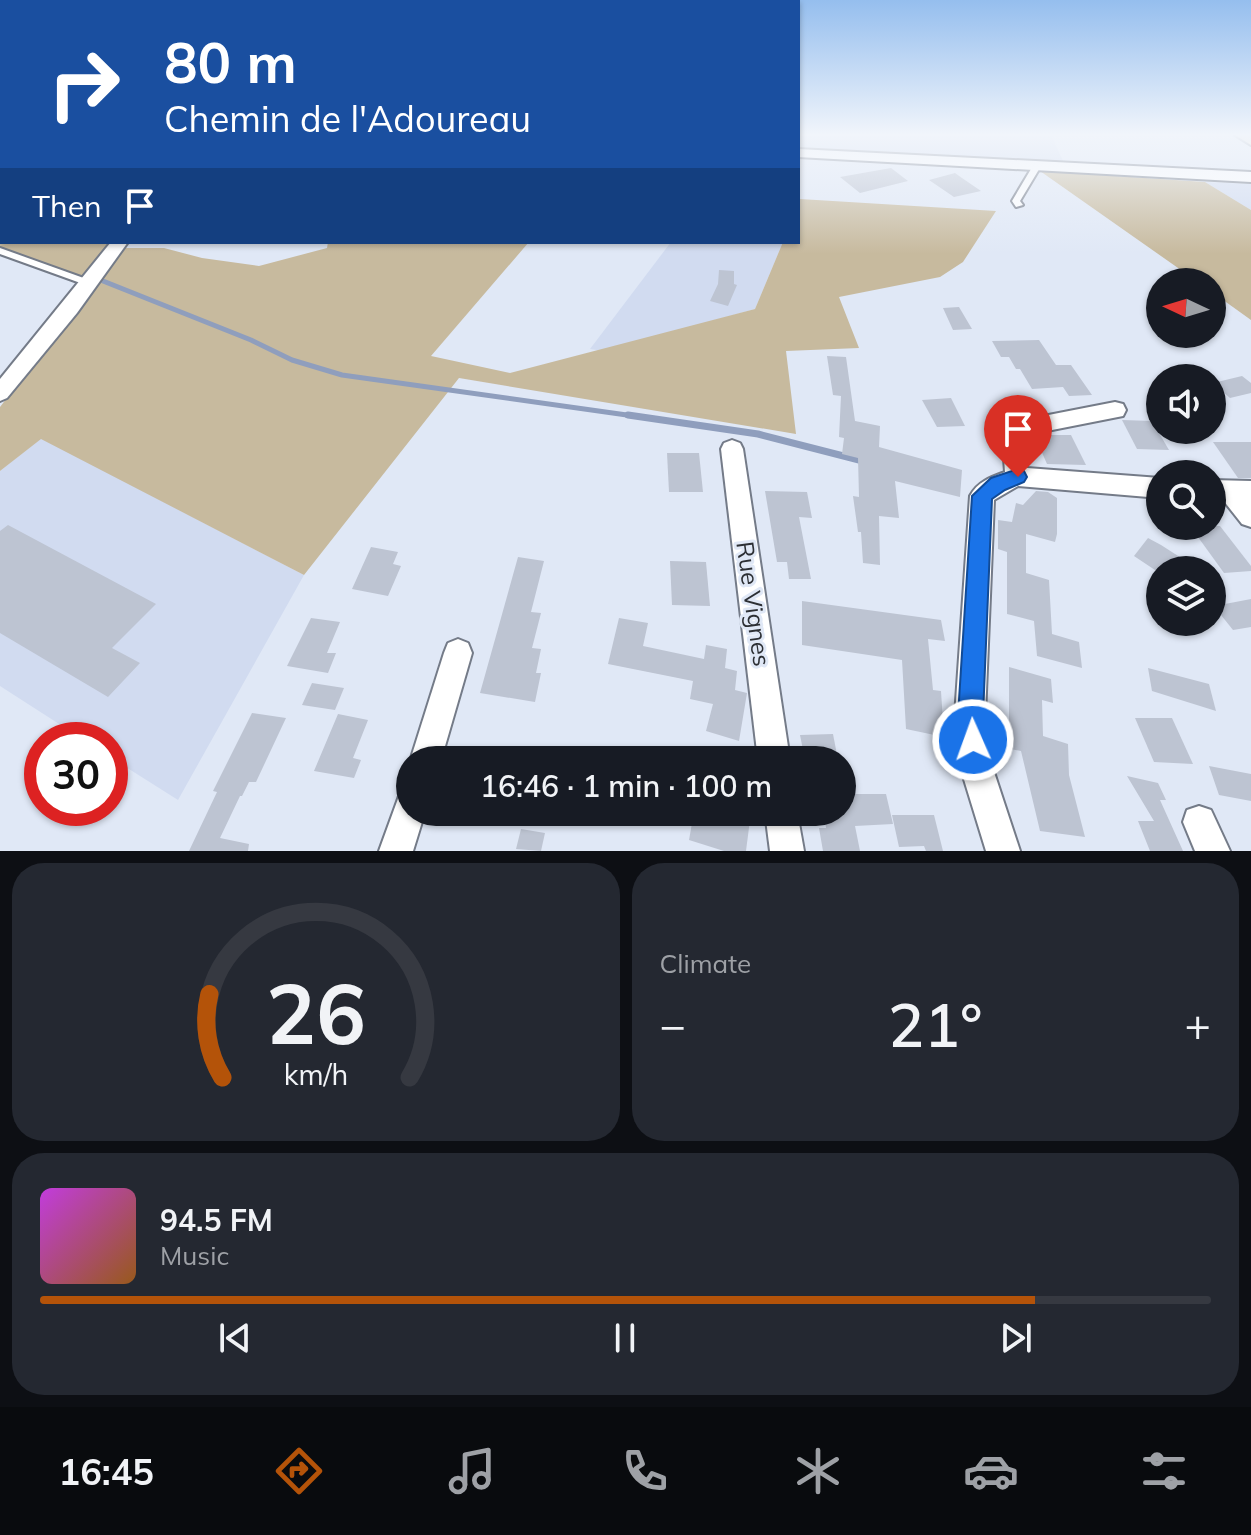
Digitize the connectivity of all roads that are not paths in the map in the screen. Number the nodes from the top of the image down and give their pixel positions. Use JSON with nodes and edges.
{"nodes":[{"id":1,"x":1032,"y":175,"type":"edge"},
{"id":2,"x":1207,"y":175,"type":"edge"},
{"id":3,"x":1251,"y":177,"type":"edge"},
{"id":4,"x":1019,"y":205,"type":"dead end"},
{"id":5,"x":118,"y":244,"type":"edge"},
{"id":6,"x":0,"y":251,"type":"edge"},
{"id":7,"x":89,"y":283,"type":"junction"},
{"id":8,"x":0,"y":393,"type":"edge"},
{"id":9,"x":1115,"y":410,"type":"dead end"},
{"id":10,"x":732,"y":449,"type":"dead end"},
{"id":11,"x":1018,"y":477,"type":"junction"},
{"id":12,"x":1146,"y":487,"type":"edge"},
{"id":13,"x":1231,"y":491,"type":"edge"},
{"id":14,"x":1251,"y":517,"type":"edge"},
{"id":15,"x":458,"y":653,"type":"dead end"},
{"id":16,"x":429,"y":746,"type":"edge"},
{"id":17,"x":772,"y":746,"type":"edge"},
{"id":18,"x":404,"y":826,"type":"edge"},
{"id":19,"x":783,"y":826,"type":"edge"},
{"id":20,"x":396,"y":851,"type":"edge"},
{"id":21,"x":787,"y":851,"type":"edge"},
{"id":22,"x":1003,"y":851,"type":"edge"}],
"edges":[{"from":1,"to":4,"type":"lane"},
{"from":2,"to":3,"type":"street"},
{"from":5,"to":7,"type":"street"},
{"from":6,"to":7,"type":"lane"},
{"from":7,"to":8,"type":"street"},
{"from":9,"to":11,"type":"street"},
{"from":10,"to":17,"type":"street","name":"Rue Vignes"},
{"from":11,"to":12,"type":"street"},
{"from":11,"to":22,"type":"street"},
{"from":13,"to":14,"type":"street"},
{"from":15,"to":16,"type":"street"},
{"from":18,"to":20,"type":"street"},
{"from":19,"to":21,"type":"street"}]}
